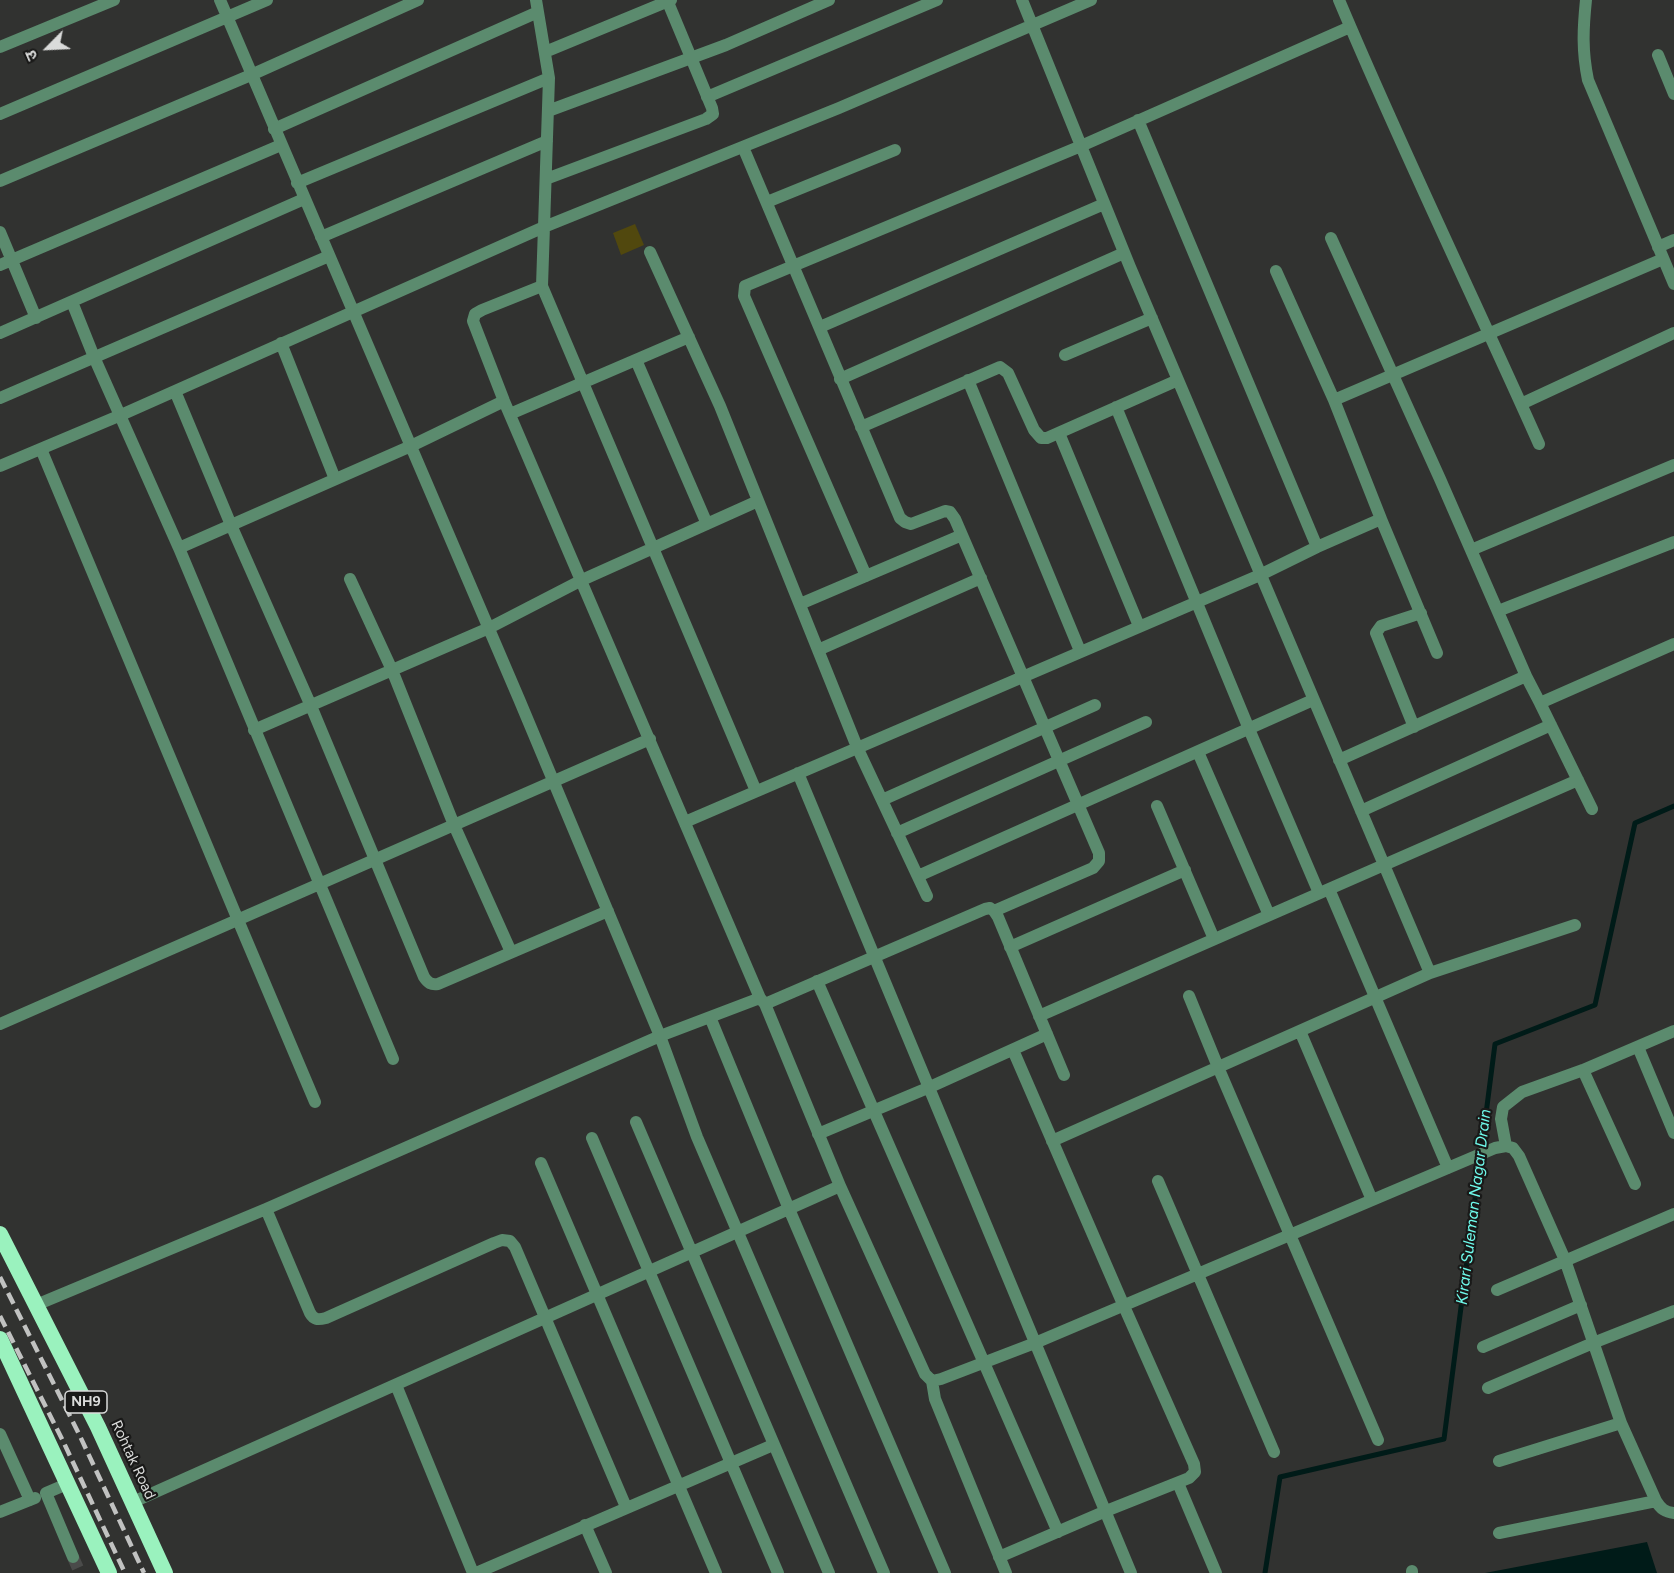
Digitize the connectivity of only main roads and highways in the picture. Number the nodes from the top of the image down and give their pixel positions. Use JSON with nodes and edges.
{"nodes":[{"id":1,"x":0,"y":1234,"type":"edge"},
{"id":2,"x":0,"y":1339,"type":"edge"},
{"id":3,"x":109,"y":1573,"type":"edge"},
{"id":4,"x":165,"y":1573,"type":"edge"}],
"edges":[{"from":1,"to":4,"type":"highway","name":"Rohtak Road","number":"NH9"},
{"from":2,"to":3,"type":"highway"}]}
